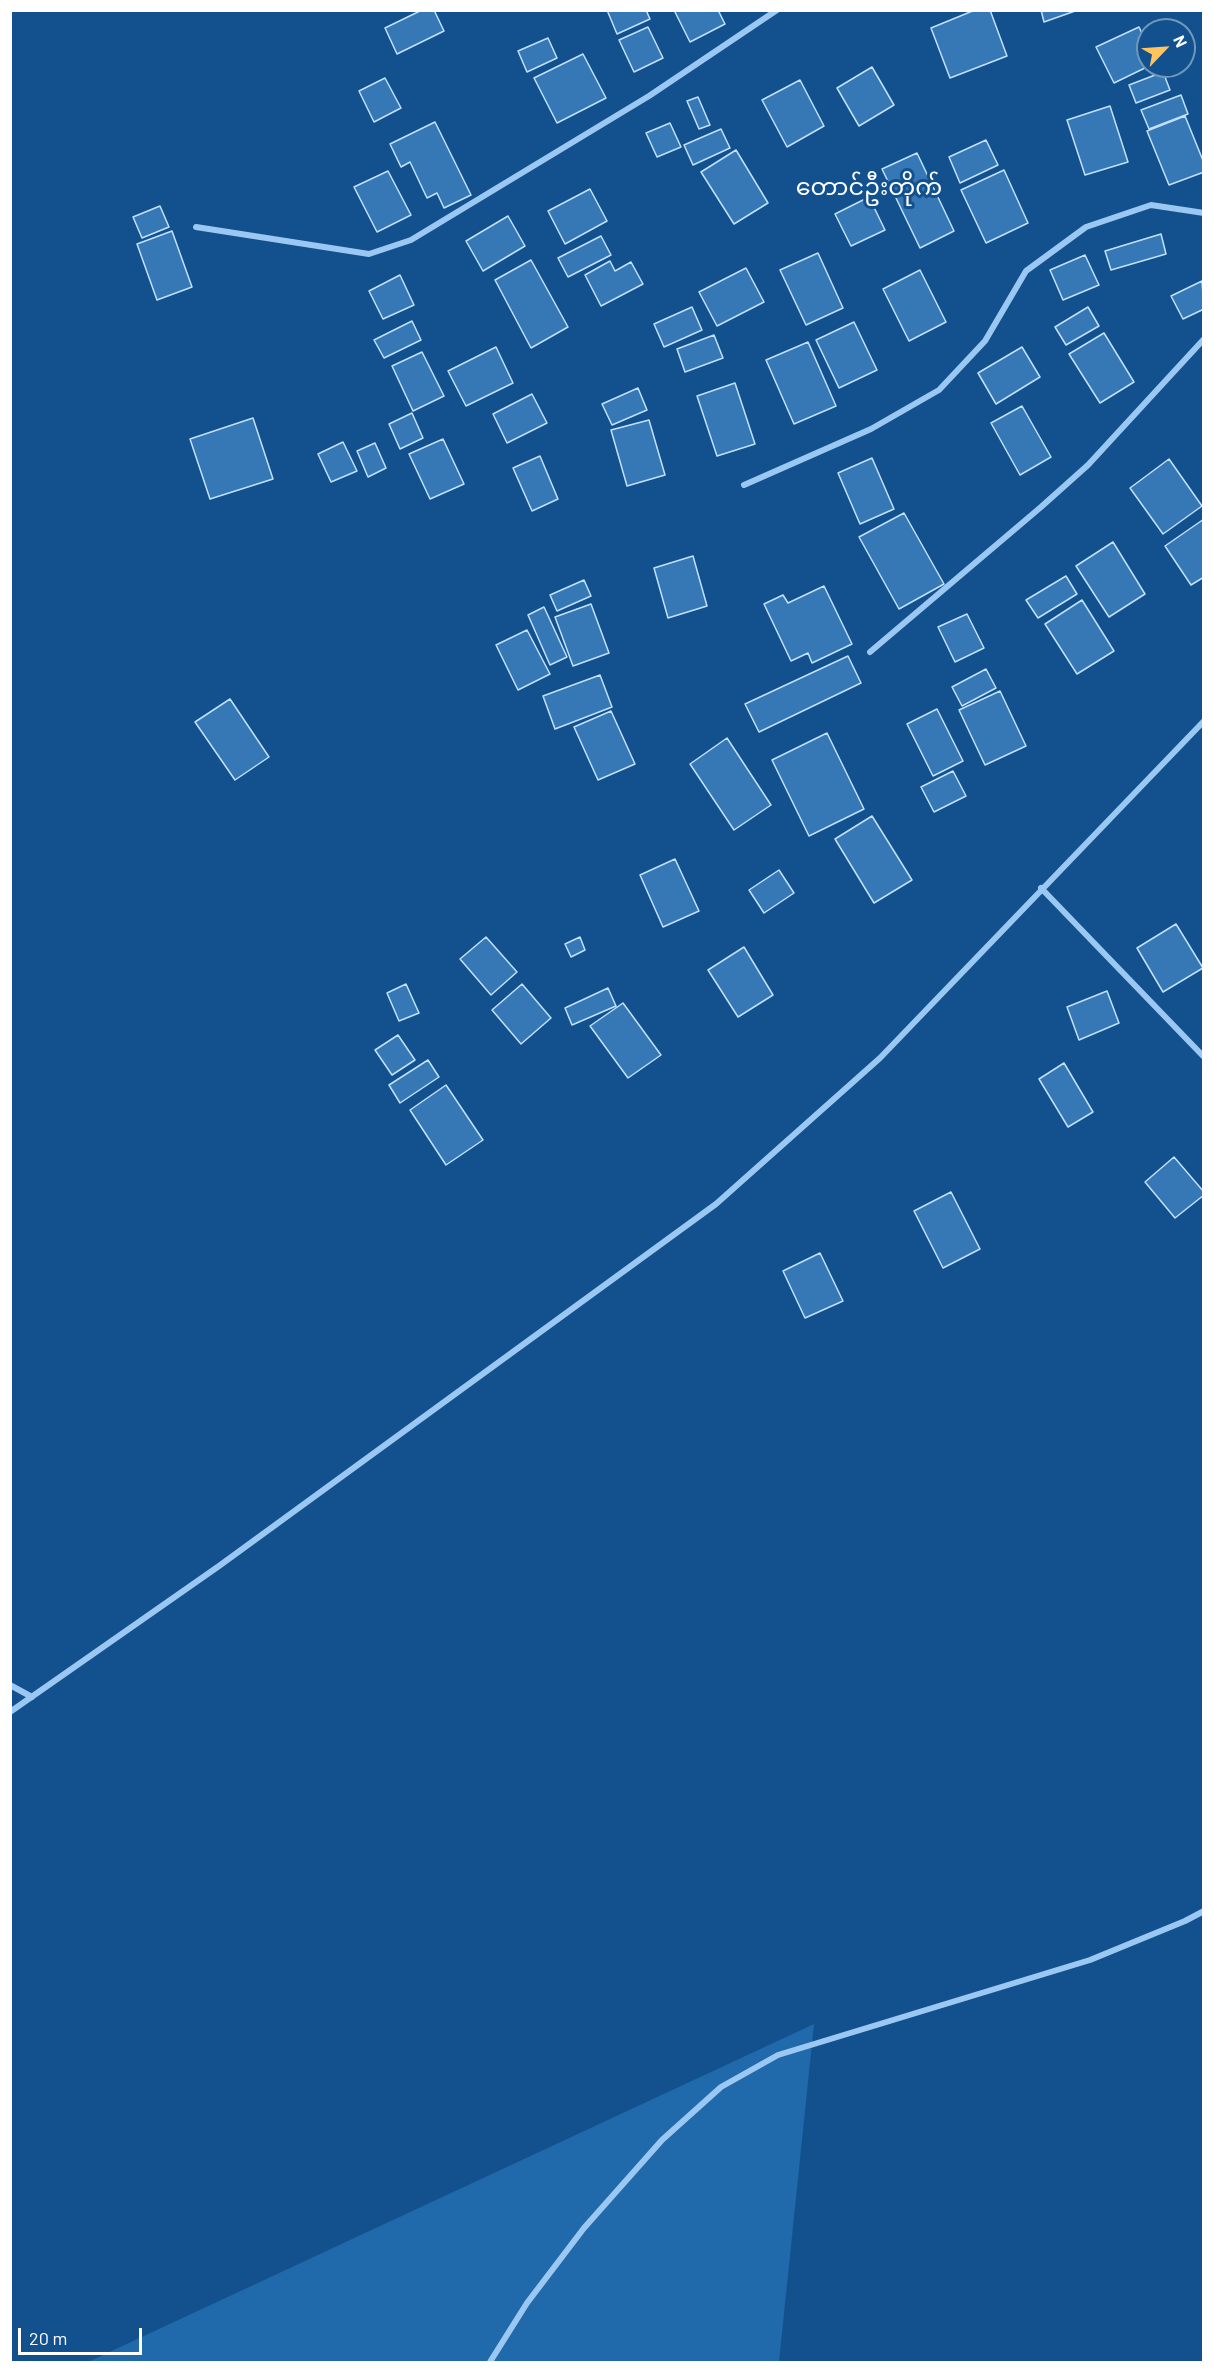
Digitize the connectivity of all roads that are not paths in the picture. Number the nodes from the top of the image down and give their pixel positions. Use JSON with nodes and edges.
{"nodes":[{"id":1,"x":777,"y":10,"type":"edge"},
{"id":2,"x":1203,"y":213,"type":"edge"},
{"id":3,"x":196,"y":227,"type":"dead end"},
{"id":4,"x":1203,"y":339,"type":"edge"},
{"id":5,"x":744,"y":485,"type":"dead end"},
{"id":6,"x":870,"y":652,"type":"dead end"},
{"id":7,"x":1203,"y":721,"type":"edge"},
{"id":8,"x":1041,"y":888,"type":"junction"},
{"id":9,"x":1203,"y":1057,"type":"edge"},
{"id":10,"x":10,"y":1684,"type":"edge"},
{"id":11,"x":32,"y":1697,"type":"junction"},
{"id":12,"x":10,"y":1712,"type":"edge"},
{"id":13,"x":1203,"y":1911,"type":"edge"},
{"id":14,"x":490,"y":2362,"type":"edge"}],
"edges":[{"from":1,"to":3,"type":"street"},
{"from":2,"to":5,"type":"street"},
{"from":4,"to":6,"type":"street"},
{"from":7,"to":8,"type":"street"},
{"from":8,"to":9,"type":"street"},
{"from":8,"to":11,"type":"street"},
{"from":10,"to":11,"type":"street"},
{"from":11,"to":12,"type":"street"},
{"from":13,"to":14,"type":"street"}]}
